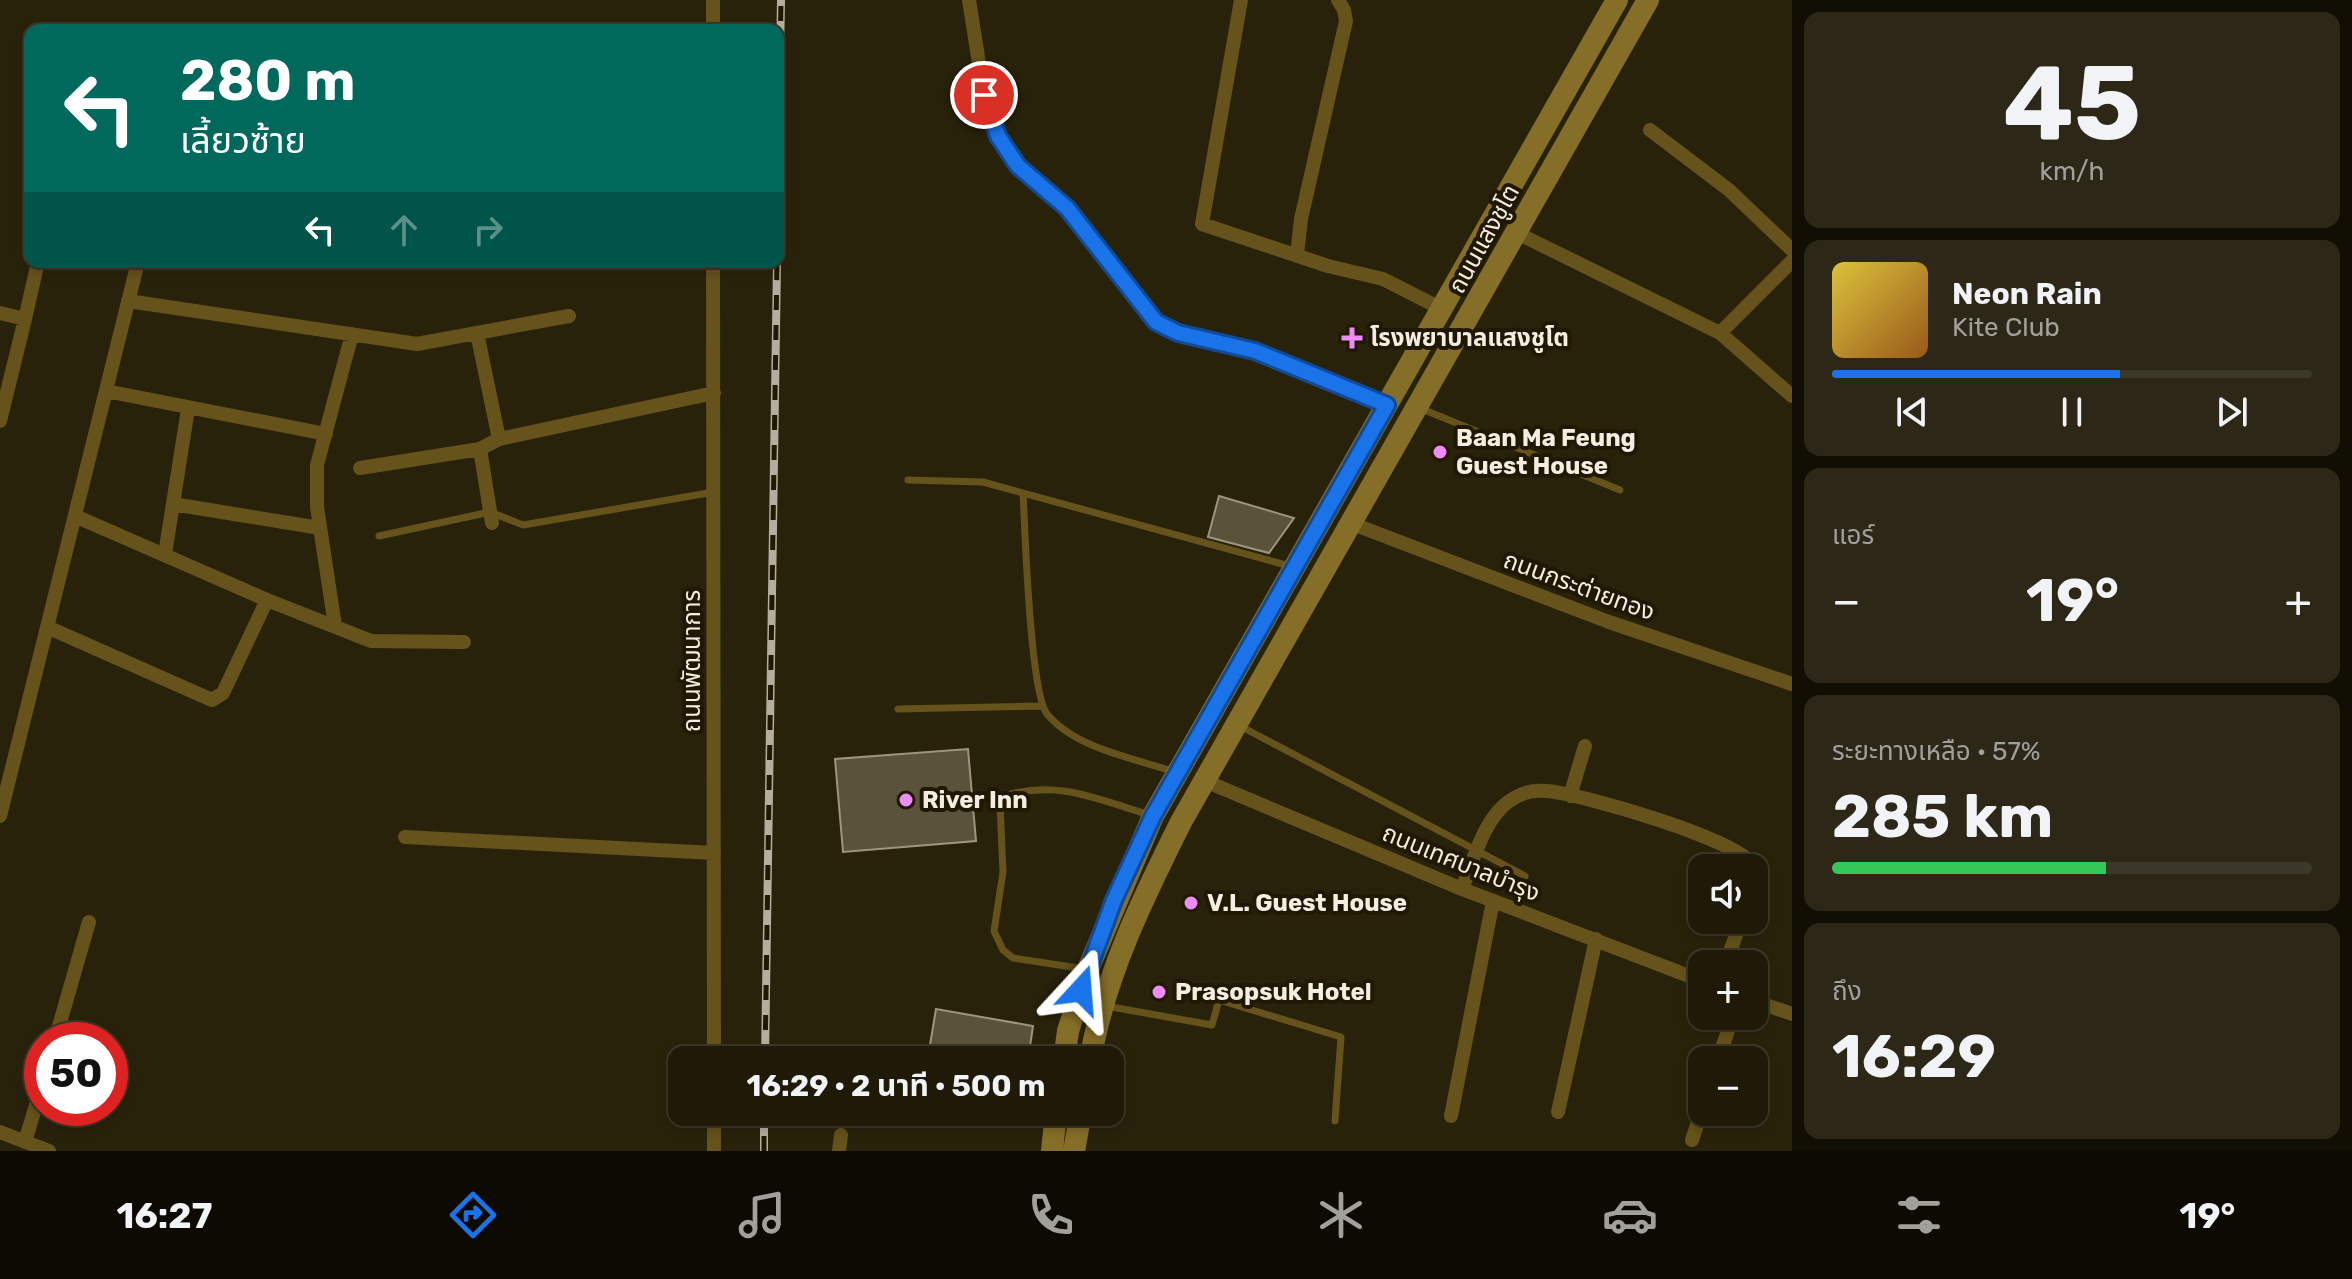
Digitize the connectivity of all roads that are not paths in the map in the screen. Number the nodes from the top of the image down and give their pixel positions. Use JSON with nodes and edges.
{"nodes":[{"id":1,"x":713,"y":0,"type":"edge"},
{"id":2,"x":969,"y":0,"type":"edge"},
{"id":3,"x":1241,"y":0,"type":"edge"},
{"id":4,"x":1338,"y":0,"type":"edge"},
{"id":5,"x":1617,"y":0,"type":"edge"},
{"id":6,"x":1648,"y":0,"type":"edge"},
{"id":7,"x":713,"y":24,"type":"edge"},
{"id":8,"x":1650,"y":130,"type":"dead end"},
{"id":9,"x":1517,"y":233,"type":"junction"},
{"id":10,"x":1792,"y":250,"type":"edge"},
{"id":11,"x":1297,"y":255,"type":"junction"},
{"id":12,"x":1792,"y":261,"type":"edge"},
{"id":13,"x":37,"y":268,"type":"edge"},
{"id":14,"x":136,"y":268,"type":"edge"},
{"id":15,"x":713,"y":268,"type":"edge"},
{"id":16,"x":128,"y":301,"type":"junction"},
{"id":17,"x":1442,"y":309,"type":"junction"},
{"id":18,"x":0,"y":313,"type":"edge"},
{"id":19,"x":569,"y":316,"type":"dead end"},
{"id":20,"x":25,"y":319,"type":"junction"},
{"id":21,"x":477,"y":333,"type":"junction"},
{"id":22,"x":1720,"y":333,"type":"junction"},
{"id":23,"x":352,"y":334,"type":"junction"},
{"id":24,"x":106,"y":391,"type":"junction"},
{"id":25,"x":714,"y":393,"type":"junction"},
{"id":26,"x":1792,"y":396,"type":"edge"},
{"id":27,"x":1387,"y":405,"type":"junction"},
{"id":28,"x":1418,"y":408,"type":"junction"},
{"id":29,"x":188,"y":409,"type":"junction"},
{"id":30,"x":0,"y":421,"type":"edge"},
{"id":31,"x":326,"y":434,"type":"junction"},
{"id":32,"x":499,"y":439,"type":"junction"},
{"id":33,"x":480,"y":449,"type":"junction"},
{"id":34,"x":360,"y":468,"type":"dead end"},
{"id":35,"x":908,"y":480,"type":"dead end"},
{"id":36,"x":1620,"y":490,"type":"dead end"},
{"id":37,"x":714,"y":492,"type":"junction"},
{"id":38,"x":1023,"y":493,"type":"junction"},
{"id":39,"x":173,"y":504,"type":"junction"},
{"id":40,"x":75,"y":516,"type":"junction"},
{"id":41,"x":491,"y":517,"type":"junction"},
{"id":42,"x":1353,"y":524,"type":"junction"},
{"id":43,"x":320,"y":528,"type":"junction"},
{"id":44,"x":379,"y":536,"type":"dead end"},
{"id":45,"x":165,"y":554,"type":"junction"},
{"id":46,"x":1295,"y":567,"type":"junction"},
{"id":47,"x":267,"y":600,"type":"junction"},
{"id":48,"x":335,"y":626,"type":"junction"},
{"id":49,"x":47,"y":627,"type":"junction"},
{"id":50,"x":464,"y":642,"type":"dead end"},
{"id":51,"x":1792,"y":684,"type":"edge"},
{"id":52,"x":1042,"y":706,"type":"junction"},
{"id":53,"x":898,"y":709,"type":"dead end"},
{"id":54,"x":1238,"y":725,"type":"junction"},
{"id":55,"x":1585,"y":746,"type":"dead end"},
{"id":56,"x":1178,"y":773,"type":"junction"},
{"id":57,"x":1205,"y":781,"type":"junction"},
{"id":58,"x":1570,"y":796,"type":"junction"},
{"id":59,"x":0,"y":816,"type":"edge"},
{"id":60,"x":1153,"y":816,"type":"junction"},
{"id":61,"x":405,"y":837,"type":"dead end"},
{"id":62,"x":1478,"y":848,"type":"junction"},
{"id":63,"x":714,"y":853,"type":"junction"},
{"id":64,"x":1739,"y":854,"type":"edge"},
{"id":65,"x":1525,"y":876,"type":"dead end"},
{"id":66,"x":1462,"y":889,"type":"junction"},
{"id":67,"x":1493,"y":901,"type":"junction"},
{"id":68,"x":89,"y":922,"type":"dead end"},
{"id":69,"x":1596,"y":939,"type":"junction"},
{"id":70,"x":1088,"y":969,"type":"junction"},
{"id":71,"x":1688,"y":975,"type":"edge"},
{"id":72,"x":1112,"y":978,"type":"junction"},
{"id":73,"x":1104,"y":1005,"type":"junction"},
{"id":74,"x":1768,"y":1006,"type":"edge"},
{"id":75,"x":1792,"y":1014,"type":"edge"},
{"id":76,"x":60,"y":1022,"type":"edge"},
{"id":77,"x":714,"y":1046,"type":"edge"},
{"id":78,"x":1066,"y":1046,"type":"edge"},
{"id":79,"x":1094,"y":1046,"type":"edge"},
{"id":80,"x":1558,"y":1112,"type":"dead end"},
{"id":81,"x":1451,"y":1116,"type":"dead end"},
{"id":82,"x":1335,"y":1121,"type":"dead end"},
{"id":83,"x":30,"y":1126,"type":"edge"},
{"id":84,"x":714,"y":1126,"type":"edge"},
{"id":85,"x":1055,"y":1126,"type":"edge"},
{"id":86,"x":1078,"y":1126,"type":"edge"},
{"id":87,"x":1697,"y":1126,"type":"edge"},
{"id":88,"x":0,"y":1132,"type":"edge"},
{"id":89,"x":841,"y":1135,"type":"dead end"},
{"id":90,"x":1692,"y":1140,"type":"dead end"},
{"id":91,"x":25,"y":1142,"type":"junction"},
{"id":92,"x":49,"y":1151,"type":"edge"},
{"id":93,"x":714,"y":1151,"type":"edge"},
{"id":94,"x":839,"y":1151,"type":"edge"},
{"id":95,"x":1052,"y":1151,"type":"edge"},
{"id":96,"x":1074,"y":1151,"type":"edge"}],
"edges":[{"from":1,"to":7,"type":"street"},
{"from":2,"to":27,"type":"street"},
{"from":3,"to":11,"type":"street"},
{"from":4,"to":11,"type":"street"},
{"from":5,"to":17,"type":"main road","name":"ถนนแสงชูโต"},
{"from":6,"to":9,"type":"main road","name":"ถนนแสงชูโต"},
{"from":8,"to":10,"type":"street"},
{"from":9,"to":22,"type":"street"},
{"from":9,"to":28,"type":"main road","name":"ถนนแสงชูโต"},
{"from":11,"to":17,"type":"street"},
{"from":12,"to":22,"type":"street"},
{"from":13,"to":20,"type":"street"},
{"from":14,"to":16,"type":"street"},
{"from":15,"to":25,"type":"street","name":"ถนนพัฒนาการ"},
{"from":16,"to":23,"type":"street"},
{"from":16,"to":24,"type":"street"},
{"from":17,"to":27,"type":"main road","name":"ถนนแสงชูโต"},
{"from":18,"to":20,"type":"street"},
{"from":19,"to":21,"type":"street"},
{"from":20,"to":30,"type":"street"},
{"from":21,"to":23,"type":"street"},
{"from":21,"to":32,"type":"street"},
{"from":22,"to":26,"type":"street"},
{"from":23,"to":31,"type":"street"},
{"from":24,"to":29,"type":"street"},
{"from":24,"to":40,"type":"street"},
{"from":25,"to":32,"type":"street"},
{"from":25,"to":37,"type":"street","name":"ถนนพัฒนาการ"},
{"from":27,"to":46,"type":"main road","name":"ถนนแสงชูโต"},
{"from":28,"to":36,"type":"lane"},
{"from":28,"to":42,"type":"main road","name":"ถนนแสงชูโต"},
{"from":29,"to":31,"type":"street"},
{"from":29,"to":39,"type":"street"},
{"from":31,"to":43,"type":"street"},
{"from":32,"to":33,"type":"street"},
{"from":33,"to":34,"type":"street"},
{"from":33,"to":41,"type":"street"},
{"from":35,"to":38,"type":"lane"},
{"from":37,"to":41,"type":"lane"},
{"from":37,"to":63,"type":"street","name":"ถนนพัฒนาการ"},
{"from":38,"to":46,"type":"lane"},
{"from":38,"to":52,"type":"lane"},
{"from":39,"to":43,"type":"street"},
{"from":39,"to":45,"type":"street"},
{"from":40,"to":45,"type":"street"},
{"from":40,"to":49,"type":"street"},
{"from":41,"to":44,"type":"lane"},
{"from":42,"to":51,"type":"street","name":"ถนนกระต่ายทอง"},
{"from":42,"to":54,"type":"main road","name":"ถนนแสงชูโต"},
{"from":43,"to":48,"type":"street"},
{"from":45,"to":47,"type":"street"},
{"from":46,"to":56,"type":"main road","name":"ถนนแสงชูโต"},
{"from":47,"to":48,"type":"street"},
{"from":47,"to":49,"type":"street"},
{"from":48,"to":50,"type":"street"},
{"from":49,"to":59,"type":"street"},
{"from":52,"to":53,"type":"lane"},
{"from":52,"to":56,"type":"lane"},
{"from":54,"to":57,"type":"main road","name":"ถนนแสงชูโต"},
{"from":54,"to":62,"type":"lane"},
{"from":55,"to":58,"type":"street"},
{"from":56,"to":60,"type":"main road","name":"ถนนแสงชูโต"},
{"from":57,"to":66,"type":"street","name":"ถนนเทศบาลบำรุง"},
{"from":57,"to":72,"type":"main road","name":"ถนนแสงชูโต"},
{"from":58,"to":62,"type":"street"},
{"from":58,"to":64,"type":"street"},
{"from":60,"to":70,"type":"main road","name":"ถนนแสงชูโต"},
{"from":60,"to":70,"type":"lane"},
{"from":61,"to":63,"type":"street"},
{"from":62,"to":65,"type":"lane"},
{"from":62,"to":66,"type":"street"},
{"from":63,"to":77,"type":"street","name":"ถนนพัฒนาการ"},
{"from":66,"to":67,"type":"street","name":"ถนนเทศบาลบำรุง"},
{"from":67,"to":69,"type":"street","name":"ถนนเทศบาลบำรุง"},
{"from":67,"to":81,"type":"street"},
{"from":68,"to":76,"type":"street"},
{"from":69,"to":71,"type":"street","name":"ถนนเทศบาลบำรุง"},
{"from":69,"to":80,"type":"street"},
{"from":70,"to":72,"type":"main road"},
{"from":70,"to":78,"type":"main road","name":"ถนนแสงชูโต"},
{"from":72,"to":73,"type":"main road","name":"ถนนแสงชูโต"},
{"from":73,"to":79,"type":"main road","name":"ถนนแสงชูโต"},
{"from":73,"to":82,"type":"lane"},
{"from":74,"to":75,"type":"street"},
{"from":83,"to":91,"type":"street"},
{"from":84,"to":93,"type":"street"},
{"from":85,"to":95,"type":"main road"},
{"from":86,"to":96,"type":"main road"},
{"from":87,"to":90,"type":"street"},
{"from":88,"to":91,"type":"street"},
{"from":89,"to":94,"type":"street"},
{"from":91,"to":92,"type":"street"}]}
